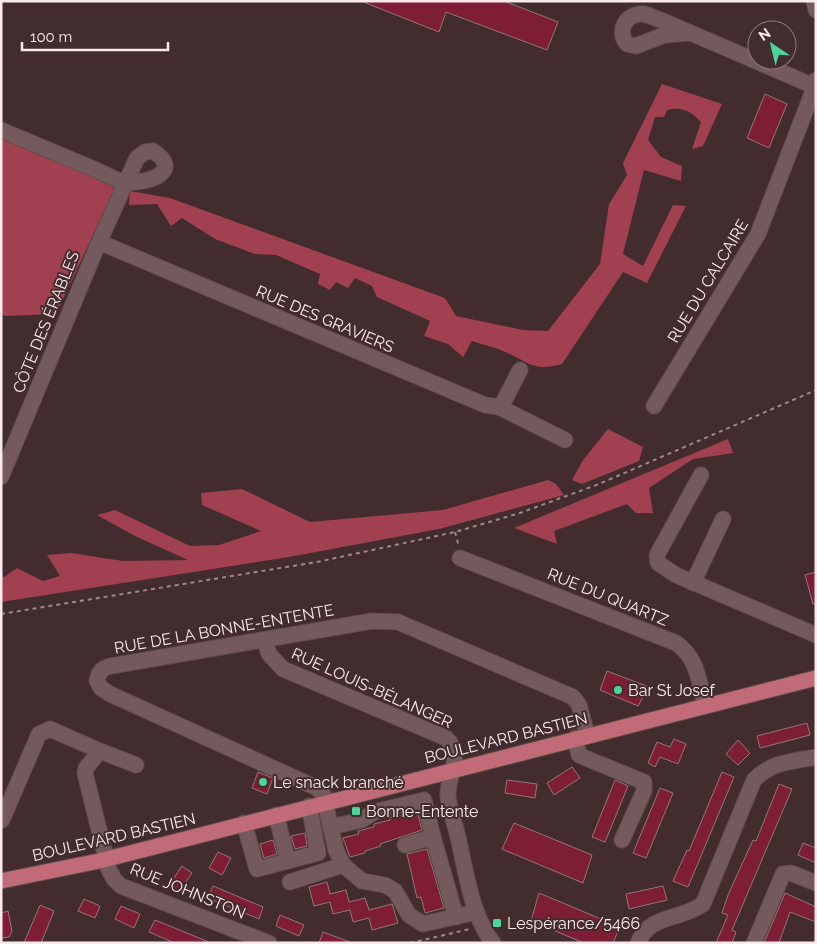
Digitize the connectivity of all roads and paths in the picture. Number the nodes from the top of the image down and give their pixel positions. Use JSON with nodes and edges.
{"nodes":[{"id":1,"x":814,"y":1,"type":"edge"},
{"id":2,"x":816,"y":10,"type":"edge"},
{"id":3,"x":690,"y":34,"type":"dead end"},
{"id":4,"x":816,"y":80,"type":"edge"},
{"id":5,"x":816,"y":86,"type":"edge"},
{"id":6,"x":1,"y":130,"type":"edge"},
{"id":7,"x":99,"y":242,"type":"junction"},
{"id":8,"x":520,"y":370,"type":"dead end"},
{"id":9,"x":816,"y":390,"type":"edge"},
{"id":10,"x":654,"y":406,"type":"dead end"},
{"id":11,"x":499,"y":407,"type":"junction"},
{"id":12,"x":565,"y":440,"type":"dead end"},
{"id":13,"x":701,"y":475,"type":"dead end"},
{"id":14,"x":1,"y":477,"type":"edge"},
{"id":15,"x":723,"y":519,"type":"dead end"},
{"id":16,"x":455,"y":532,"type":"junction"},
{"id":17,"x":460,"y":553,"type":"joint"},
{"id":18,"x":693,"y":583,"type":"junction"},
{"id":19,"x":1,"y":614,"type":"edge"},
{"id":20,"x":816,"y":635,"type":"edge"},
{"id":21,"x":265,"y":641,"type":"junction"},
{"id":22,"x":816,"y":678,"type":"edge"},
{"id":23,"x":705,"y":706,"type":"junction"},
{"id":24,"x":581,"y":737,"type":"junction"},
{"id":25,"x":100,"y":751,"type":"junction"},
{"id":26,"x":816,"y":757,"type":"edge"},
{"id":27,"x":136,"y":765,"type":"dead end"},
{"id":28,"x":454,"y":770,"type":"junction"},
{"id":29,"x":324,"y":802,"type":"junction"},
{"id":30,"x":309,"y":806,"type":"junction"},
{"id":31,"x":276,"y":815,"type":"junction"},
{"id":32,"x":2,"y":820,"type":"edge"},
{"id":33,"x":244,"y":823,"type":"junction"},
{"id":34,"x":330,"y":827,"type":"junction"},
{"id":35,"x":433,"y":837,"type":"junction"},
{"id":36,"x":622,"y":840,"type":"dead end"},
{"id":37,"x":405,"y":845,"type":"dead end"},
{"id":38,"x":106,"y":859,"type":"junction"},
{"id":39,"x":288,"y":861,"type":"junction"},
{"id":40,"x":343,"y":865,"type":"junction"},
{"id":41,"x":1,"y":881,"type":"edge"},
{"id":42,"x":290,"y":882,"type":"dead end"},
{"id":43,"x":816,"y":883,"type":"edge"},
{"id":44,"x":476,"y":912,"type":"junction"},
{"id":45,"x":456,"y":917,"type":"junction"},
{"id":46,"x":470,"y":929,"type":"dead end"},
{"id":47,"x":269,"y":943,"type":"edge"},
{"id":48,"x":410,"y":943,"type":"edge"},
{"id":49,"x":493,"y":943,"type":"edge"},
{"id":50,"x":638,"y":943,"type":"edge"},
{"id":51,"x":754,"y":943,"type":"edge"}],
"edges":[{"from":1,"to":2,"type":"street"},
{"from":3,"to":5,"type":"street"},
{"from":4,"to":5,"type":"street","name":"RUE DU CALCAIRE"},
{"from":5,"to":10,"type":"street","name":"RUE DU CALCAIRE"},
{"from":6,"to":7,"type":"street","name":"CÔTE DES ÉRABLES"},
{"from":7,"to":11,"type":"street","name":"RUE DES GRAVIERS"},
{"from":7,"to":14,"type":"street","name":"CÔTE DES ÉRABLES"},
{"from":8,"to":11,"type":"street"},
{"from":9,"to":16,"type":"path"},
{"from":11,"to":12,"type":"street","name":"RUE DES GRAVIERS"},
{"from":13,"to":18,"type":"street"},
{"from":15,"to":18,"type":"street"},
{"from":16,"to":17,"type":"path"},
{"from":16,"to":19,"type":"path"},
{"from":17,"to":23,"type":"street","name":"RUE DU QUARTZ"},
{"from":18,"to":20,"type":"street"},
{"from":21,"to":24,"type":"street","name":"RUE DE LA BONNE-ENTENTE"},
{"from":21,"to":28,"type":"street","name":"RUE LOUIS-BÉLANGER"},
{"from":21,"to":29,"type":"street","name":"RUE DE LA BONNE-ENTENTE"},
{"from":22,"to":23,"type":"main road","name":"BOULEVARD BASTIEN"},
{"from":23,"to":24,"type":"main road","name":"BOULEVARD BASTIEN"},
{"from":24,"to":28,"type":"main road","name":"BOULEVARD BASTIEN"},
{"from":24,"to":36,"type":"street","name":"RUE DE LA BONNE-ENTENTE"},
{"from":25,"to":27,"type":"street"},
{"from":25,"to":32,"type":"street"},
{"from":25,"to":38,"type":"street","name":"RUE JOHNSTON"},
{"from":26,"to":50,"type":"street"},
{"from":28,"to":29,"type":"main road","name":"BOULEVARD BASTIEN"},
{"from":28,"to":44,"type":"street","name":"RUE LOUIS-BÉLANGER"},
{"from":29,"to":30,"type":"main road","name":"BOULEVARD BASTIEN"},
{"from":29,"to":34,"type":"street"},
{"from":30,"to":31,"type":"main road","name":"BOULEVARD BASTIEN"},
{"from":30,"to":39,"type":"street"},
{"from":31,"to":33,"type":"main road","name":"BOULEVARD BASTIEN"},
{"from":31,"to":39,"type":"street"},
{"from":33,"to":38,"type":"main road","name":"BOULEVARD BASTIEN"},
{"from":33,"to":39,"type":"street"},
{"from":34,"to":35,"type":"street"},
{"from":34,"to":40,"type":"street"},
{"from":35,"to":37,"type":"street"},
{"from":35,"to":45,"type":"street"},
{"from":38,"to":41,"type":"main road","name":"BOULEVARD BASTIEN"},
{"from":38,"to":47,"type":"street","name":"RUE JOHNSTON"},
{"from":40,"to":42,"type":"street"},
{"from":40,"to":45,"type":"street"},
{"from":43,"to":51,"type":"street"},
{"from":44,"to":45,"type":"street"},
{"from":44,"to":49,"type":"street","name":"RUE LOUIS-BÉLANGER"},
{"from":46,"to":48,"type":"path"}]}
